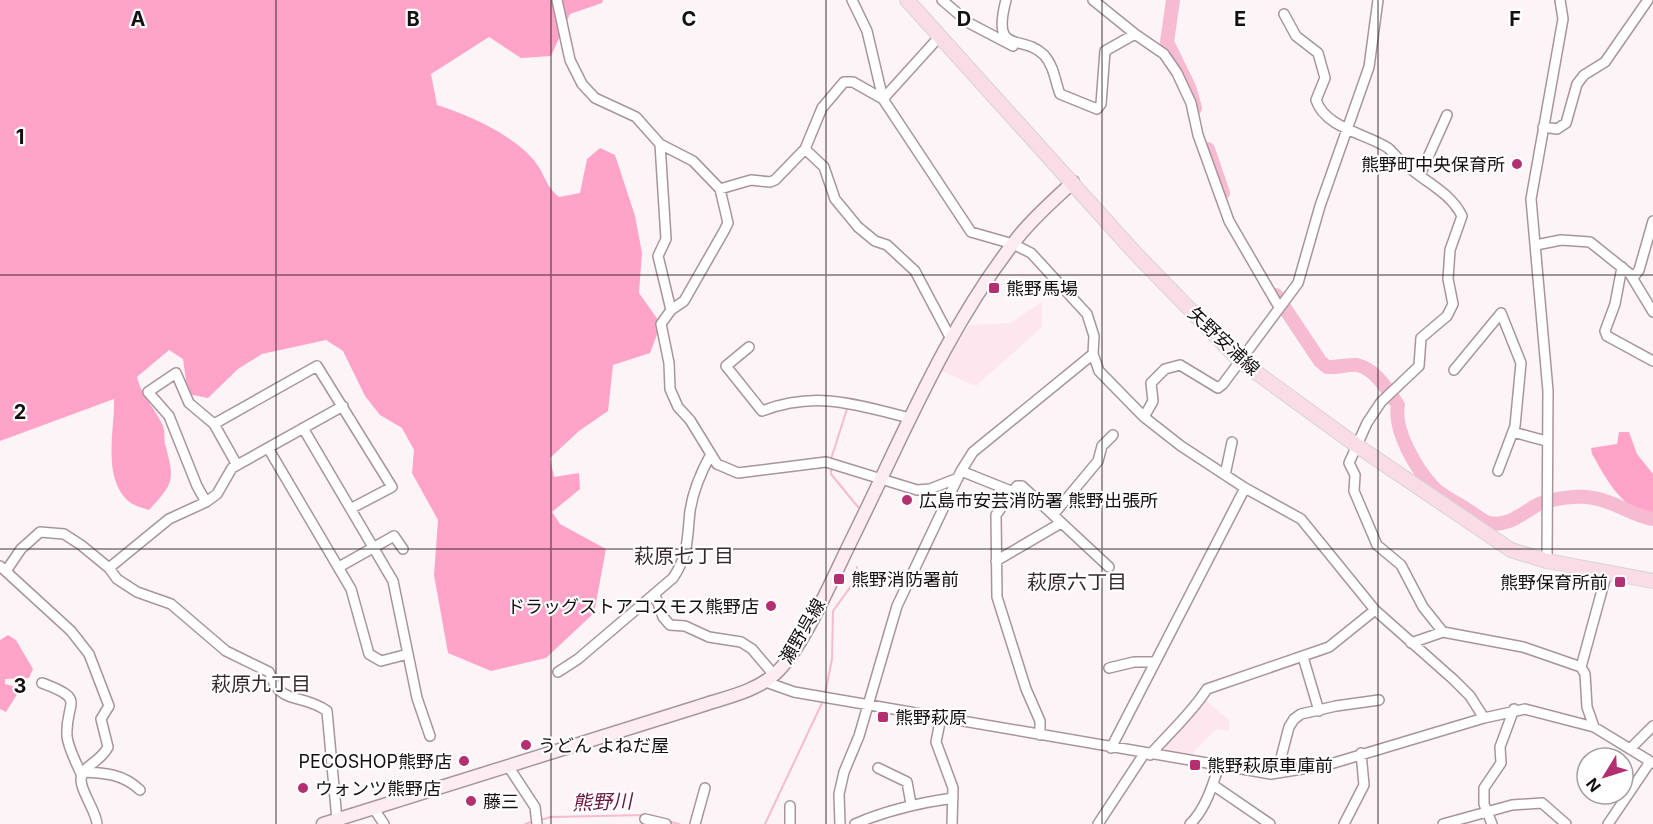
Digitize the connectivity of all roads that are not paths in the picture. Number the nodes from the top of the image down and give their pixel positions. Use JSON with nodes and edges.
{"nodes":[{"id":1,"x":556,"y":0,"type":"edge"},
{"id":2,"x":852,"y":0,"type":"edge"},
{"id":3,"x":907,"y":0,"type":"edge"},
{"id":4,"x":942,"y":0,"type":"edge"},
{"id":5,"x":1006,"y":0,"type":"edge"},
{"id":6,"x":1093,"y":0,"type":"edge"},
{"id":7,"x":1378,"y":0,"type":"edge"},
{"id":8,"x":1560,"y":0,"type":"edge"},
{"id":9,"x":1648,"y":0,"type":"edge"},
{"id":10,"x":1653,"y":4,"type":"edge"},
{"id":11,"x":1284,"y":14,"type":"dead end"},
{"id":12,"x":1135,"y":34,"type":"junction"},
{"id":13,"x":940,"y":36,"type":"junction"},
{"id":14,"x":1017,"y":45,"type":"junction"},
{"id":15,"x":883,"y":99,"type":"junction"},
{"id":16,"x":1447,"y":115,"type":"dead end"},
{"id":17,"x":1544,"y":127,"type":"junction"},
{"id":18,"x":1347,"y":128,"type":"junction"},
{"id":19,"x":660,"y":144,"type":"junction"},
{"id":20,"x":805,"y":149,"type":"junction"},
{"id":21,"x":1420,"y":175,"type":"junction"},
{"id":22,"x":1073,"y":182,"type":"junction"},
{"id":23,"x":720,"y":189,"type":"junction"},
{"id":24,"x":1653,"y":221,"type":"edge"},
{"id":25,"x":1013,"y":244,"type":"junction"},
{"id":26,"x":1536,"y":245,"type":"junction"},
{"id":27,"x":1622,"y":267,"type":"junction"},
{"id":28,"x":1633,"y":278,"type":"junction"},
{"id":29,"x":1279,"y":307,"type":"junction"},
{"id":30,"x":671,"y":310,"type":"junction"},
{"id":31,"x":1653,"y":312,"type":"edge"},
{"id":32,"x":951,"y":339,"type":"junction"},
{"id":33,"x":749,"y":347,"type":"dead end"},
{"id":34,"x":1093,"y":354,"type":"junction"},
{"id":35,"x":1239,"y":360,"type":"junction"},
{"id":36,"x":1653,"y":361,"type":"edge"},
{"id":37,"x":1454,"y":370,"type":"dead end"},
{"id":38,"x":343,"y":406,"type":"junction"},
{"id":39,"x":1144,"y":417,"type":"junction"},
{"id":40,"x":910,"y":418,"type":"junction"},
{"id":41,"x":214,"y":424,"type":"junction"},
{"id":42,"x":303,"y":428,"type":"junction"},
{"id":43,"x":1513,"y":432,"type":"junction"},
{"id":44,"x":1113,"y":435,"type":"dead end"},
{"id":45,"x":1546,"y":441,"type":"junction"},
{"id":46,"x":1232,"y":442,"type":"dead end"},
{"id":47,"x":1356,"y":445,"type":"junction"},
{"id":48,"x":268,"y":448,"type":"junction"},
{"id":49,"x":711,"y":454,"type":"junction"},
{"id":50,"x":237,"y":465,"type":"junction"},
{"id":51,"x":1498,"y":471,"type":"dead end"},
{"id":52,"x":959,"y":475,"type":"junction"},
{"id":53,"x":1226,"y":475,"type":"junction"},
{"id":54,"x":881,"y":480,"type":"junction"},
{"id":55,"x":1245,"y":488,"type":"junction"},
{"id":56,"x":1011,"y":491,"type":"junction"},
{"id":57,"x":206,"y":502,"type":"junction"},
{"id":58,"x":352,"y":508,"type":"junction"},
{"id":59,"x":1053,"y":515,"type":"junction"},
{"id":60,"x":1061,"y":523,"type":"junction"},
{"id":61,"x":375,"y":547,"type":"junction"},
{"id":62,"x":403,"y":549,"type":"dead end"},
{"id":63,"x":996,"y":561,"type":"junction"},
{"id":64,"x":1547,"y":561,"type":"junction"},
{"id":65,"x":339,"y":567,"type":"junction"},
{"id":66,"x":1109,"y":567,"type":"dead end"},
{"id":67,"x":109,"y":568,"type":"junction"},
{"id":68,"x":3,"y":569,"type":"edge"},
{"id":69,"x":1607,"y":572,"type":"junction"},
{"id":70,"x":1653,"y":581,"type":"edge"},
{"id":71,"x":655,"y":595,"type":"junction"},
{"id":72,"x":1375,"y":610,"type":"junction"},
{"id":73,"x":1443,"y":632,"type":"junction"},
{"id":74,"x":1411,"y":643,"type":"junction"},
{"id":75,"x":408,"y":654,"type":"junction"},
{"id":76,"x":1303,"y":657,"type":"junction"},
{"id":77,"x":1155,"y":662,"type":"junction"},
{"id":78,"x":1109,"y":668,"type":"dead end"},
{"id":79,"x":1581,"y":668,"type":"junction"},
{"id":80,"x":558,"y":672,"type":"dead end"},
{"id":81,"x":770,"y":678,"type":"junction"},
{"id":82,"x":42,"y":683,"type":"dead end"},
{"id":83,"x":1379,"y":700,"type":"dead end"},
{"id":84,"x":867,"y":704,"type":"junction"},
{"id":85,"x":1514,"y":710,"type":"junction"},
{"id":86,"x":1319,"y":711,"type":"junction"},
{"id":87,"x":941,"y":717,"type":"junction"},
{"id":88,"x":1484,"y":718,"type":"junction"},
{"id":89,"x":1653,"y":726,"type":"edge"},
{"id":90,"x":1594,"y":727,"type":"junction"},
{"id":91,"x":1040,"y":735,"type":"junction"},
{"id":92,"x":430,"y":736,"type":"dead end"},
{"id":93,"x":1627,"y":746,"type":"edge"},
{"id":94,"x":1633,"y":746,"type":"edge"},
{"id":95,"x":1111,"y":748,"type":"junction"},
{"id":96,"x":1635,"y":751,"type":"edge"},
{"id":97,"x":1361,"y":753,"type":"junction"},
{"id":98,"x":1147,"y":754,"type":"junction"},
{"id":99,"x":1652,"y":763,"type":"edge"},
{"id":100,"x":1219,"y":765,"type":"junction"},
{"id":101,"x":508,"y":766,"type":"junction"},
{"id":102,"x":879,"y":768,"type":"dead end"},
{"id":103,"x":1277,"y":773,"type":"junction"},
{"id":104,"x":83,"y":774,"type":"junction"},
{"id":105,"x":1213,"y":785,"type":"junction"},
{"id":106,"x":705,"y":788,"type":"dead end"},
{"id":107,"x":140,"y":790,"type":"dead end"},
{"id":108,"x":953,"y":798,"type":"junction"},
{"id":109,"x":911,"y":804,"type":"junction"},
{"id":110,"x":790,"y":806,"type":"dead end"},
{"id":111,"x":374,"y":809,"type":"junction"},
{"id":112,"x":1488,"y":811,"type":"junction"},
{"id":113,"x":645,"y":819,"type":"dead end"},
{"id":114,"x":337,"y":820,"type":"junction"},
{"id":115,"x":97,"y":824,"type":"edge"},
{"id":116,"x":323,"y":824,"type":"edge"},
{"id":117,"x":384,"y":824,"type":"edge"},
{"id":118,"x":537,"y":824,"type":"edge"},
{"id":119,"x":666,"y":824,"type":"edge"},
{"id":120,"x":695,"y":824,"type":"edge"},
{"id":121,"x":790,"y":824,"type":"edge"},
{"id":122,"x":840,"y":824,"type":"edge"},
{"id":123,"x":855,"y":824,"type":"edge"},
{"id":124,"x":952,"y":824,"type":"edge"},
{"id":125,"x":1098,"y":824,"type":"edge"},
{"id":126,"x":1190,"y":824,"type":"edge"},
{"id":127,"x":1270,"y":824,"type":"edge"},
{"id":128,"x":1344,"y":824,"type":"edge"},
{"id":129,"x":1443,"y":824,"type":"edge"},
{"id":130,"x":1492,"y":824,"type":"edge"},
{"id":131,"x":1566,"y":824,"type":"edge"},
{"id":132,"x":1608,"y":824,"type":"edge"}],
"edges":[{"from":1,"to":19,"type":"street"},
{"from":2,"to":15,"type":"street"},
{"from":3,"to":13,"type":"main road","name":"矢野安浦線"},
{"from":4,"to":14,"type":"street"},
{"from":5,"to":14,"type":"street"},
{"from":6,"to":12,"type":"street"},
{"from":7,"to":18,"type":"street"},
{"from":8,"to":17,"type":"street"},
{"from":9,"to":10,"type":"street"},
{"from":9,"to":17,"type":"street"},
{"from":11,"to":18,"type":"street"},
{"from":12,"to":14,"type":"street"},
{"from":12,"to":29,"type":"street"},
{"from":13,"to":15,"type":"street"},
{"from":13,"to":22,"type":"main road","name":"矢野安浦線"},
{"from":15,"to":20,"type":"street"},
{"from":15,"to":25,"type":"street"},
{"from":16,"to":21,"type":"street"},
{"from":17,"to":26,"type":"street"},
{"from":18,"to":21,"type":"street"},
{"from":18,"to":29,"type":"street"},
{"from":19,"to":23,"type":"street"},
{"from":19,"to":30,"type":"street"},
{"from":20,"to":23,"type":"street"},
{"from":20,"to":32,"type":"street"},
{"from":21,"to":47,"type":"street"},
{"from":22,"to":25,"type":"main road","name":"瀬野呉線"},
{"from":22,"to":35,"type":"main road","name":"矢野安浦線"},
{"from":23,"to":30,"type":"street"},
{"from":24,"to":28,"type":"street"},
{"from":25,"to":32,"type":"main road","name":"瀬野呉線"},
{"from":25,"to":34,"type":"street"},
{"from":26,"to":27,"type":"street"},
{"from":26,"to":45,"type":"street"},
{"from":27,"to":28,"type":"street"},
{"from":27,"to":36,"type":"street"},
{"from":28,"to":31,"type":"street"},
{"from":29,"to":35,"type":"street"},
{"from":30,"to":49,"type":"street"},
{"from":32,"to":40,"type":"main road","name":"瀬野呉線"},
{"from":33,"to":40,"type":"street"},
{"from":34,"to":39,"type":"street"},
{"from":34,"to":52,"type":"street"},
{"from":35,"to":39,"type":"street"},
{"from":35,"to":47,"type":"main road","name":"矢野安浦線"},
{"from":37,"to":43,"type":"street"},
{"from":38,"to":41,"type":"street"},
{"from":38,"to":42,"type":"street"},
{"from":38,"to":58,"type":"street"},
{"from":39,"to":53,"type":"street"},
{"from":40,"to":54,"type":"main road","name":"瀬野呉線"},
{"from":41,"to":50,"type":"street"},
{"from":41,"to":57,"type":"street"},
{"from":42,"to":48,"type":"street"},
{"from":42,"to":58,"type":"street"},
{"from":43,"to":45,"type":"street"},
{"from":43,"to":51,"type":"street"},
{"from":44,"to":59,"type":"street"},
{"from":45,"to":64,"type":"street"},
{"from":46,"to":53,"type":"street"},
{"from":47,"to":64,"type":"main road","name":"矢野安浦線"},
{"from":47,"to":73,"type":"street"},
{"from":48,"to":50,"type":"street"},
{"from":48,"to":65,"type":"street"},
{"from":49,"to":54,"type":"street"},
{"from":49,"to":71,"type":"street"},
{"from":50,"to":57,"type":"street"},
{"from":52,"to":54,"type":"street"},
{"from":52,"to":56,"type":"street"},
{"from":52,"to":84,"type":"street"},
{"from":53,"to":55,"type":"street"},
{"from":54,"to":81,"type":"main road","name":"瀬野呉線"},
{"from":55,"to":72,"type":"street"},
{"from":55,"to":77,"type":"street"},
{"from":56,"to":59,"type":"street"},
{"from":56,"to":63,"type":"street"},
{"from":57,"to":67,"type":"street"},
{"from":58,"to":61,"type":"street"},
{"from":59,"to":60,"type":"street"},
{"from":60,"to":63,"type":"street"},
{"from":60,"to":66,"type":"street"},
{"from":61,"to":62,"type":"street"},
{"from":61,"to":65,"type":"street"},
{"from":61,"to":75,"type":"street"},
{"from":63,"to":91,"type":"street"},
{"from":64,"to":69,"type":"main road","name":"矢野安浦線"},
{"from":65,"to":75,"type":"street"},
{"from":67,"to":68,"type":"street"},
{"from":67,"to":114,"type":"street"},
{"from":68,"to":104,"type":"street"},
{"from":69,"to":70,"type":"main road","name":"矢野安浦線"},
{"from":69,"to":79,"type":"street"},
{"from":71,"to":80,"type":"street"},
{"from":71,"to":81,"type":"street"},
{"from":72,"to":74,"type":"street"},
{"from":72,"to":76,"type":"street"},
{"from":73,"to":74,"type":"street"},
{"from":73,"to":79,"type":"street"},
{"from":74,"to":88,"type":"street"},
{"from":75,"to":92,"type":"street"},
{"from":76,"to":86,"type":"street"},
{"from":76,"to":98,"type":"street"},
{"from":77,"to":78,"type":"street"},
{"from":77,"to":95,"type":"street"},
{"from":79,"to":90,"type":"street"},
{"from":81,"to":84,"type":"street"},
{"from":81,"to":101,"type":"main road","name":"瀬野呉線"},
{"from":82,"to":104,"type":"street"},
{"from":83,"to":86,"type":"street"},
{"from":84,"to":87,"type":"street"},
{"from":84,"to":122,"type":"street"},
{"from":85,"to":88,"type":"street"},
{"from":85,"to":90,"type":"street"},
{"from":85,"to":112,"type":"street"},
{"from":86,"to":103,"type":"street"},
{"from":87,"to":91,"type":"street"},
{"from":87,"to":108,"type":"street"},
{"from":88,"to":97,"type":"street"},
{"from":89,"to":94,"type":"street"},
{"from":90,"to":93,"type":"street"},
{"from":91,"to":95,"type":"street"},
{"from":95,"to":98,"type":"street"},
{"from":96,"to":99,"type":"street"},
{"from":97,"to":103,"type":"street"},
{"from":97,"to":128,"type":"street"},
{"from":98,"to":100,"type":"street"},
{"from":98,"to":125,"type":"street"},
{"from":99,"to":132,"type":"street"},
{"from":100,"to":103,"type":"street"},
{"from":100,"to":105,"type":"street"},
{"from":101,"to":111,"type":"main road","name":"瀬野呉線"},
{"from":101,"to":118,"type":"street"},
{"from":102,"to":109,"type":"street"},
{"from":104,"to":107,"type":"street"},
{"from":104,"to":115,"type":"street"},
{"from":105,"to":126,"type":"street"},
{"from":105,"to":127,"type":"street"},
{"from":106,"to":120,"type":"street"},
{"from":108,"to":109,"type":"street"},
{"from":108,"to":124,"type":"street"},
{"from":109,"to":123,"type":"street"},
{"from":110,"to":121,"type":"street"},
{"from":111,"to":114,"type":"main road","name":"瀬野呉線"},
{"from":111,"to":117,"type":"street"},
{"from":112,"to":129,"type":"street"},
{"from":112,"to":130,"type":"street"},
{"from":112,"to":131,"type":"street"},
{"from":113,"to":119,"type":"street"},
{"from":114,"to":116,"type":"main road","name":"瀬野呉線"}]}
